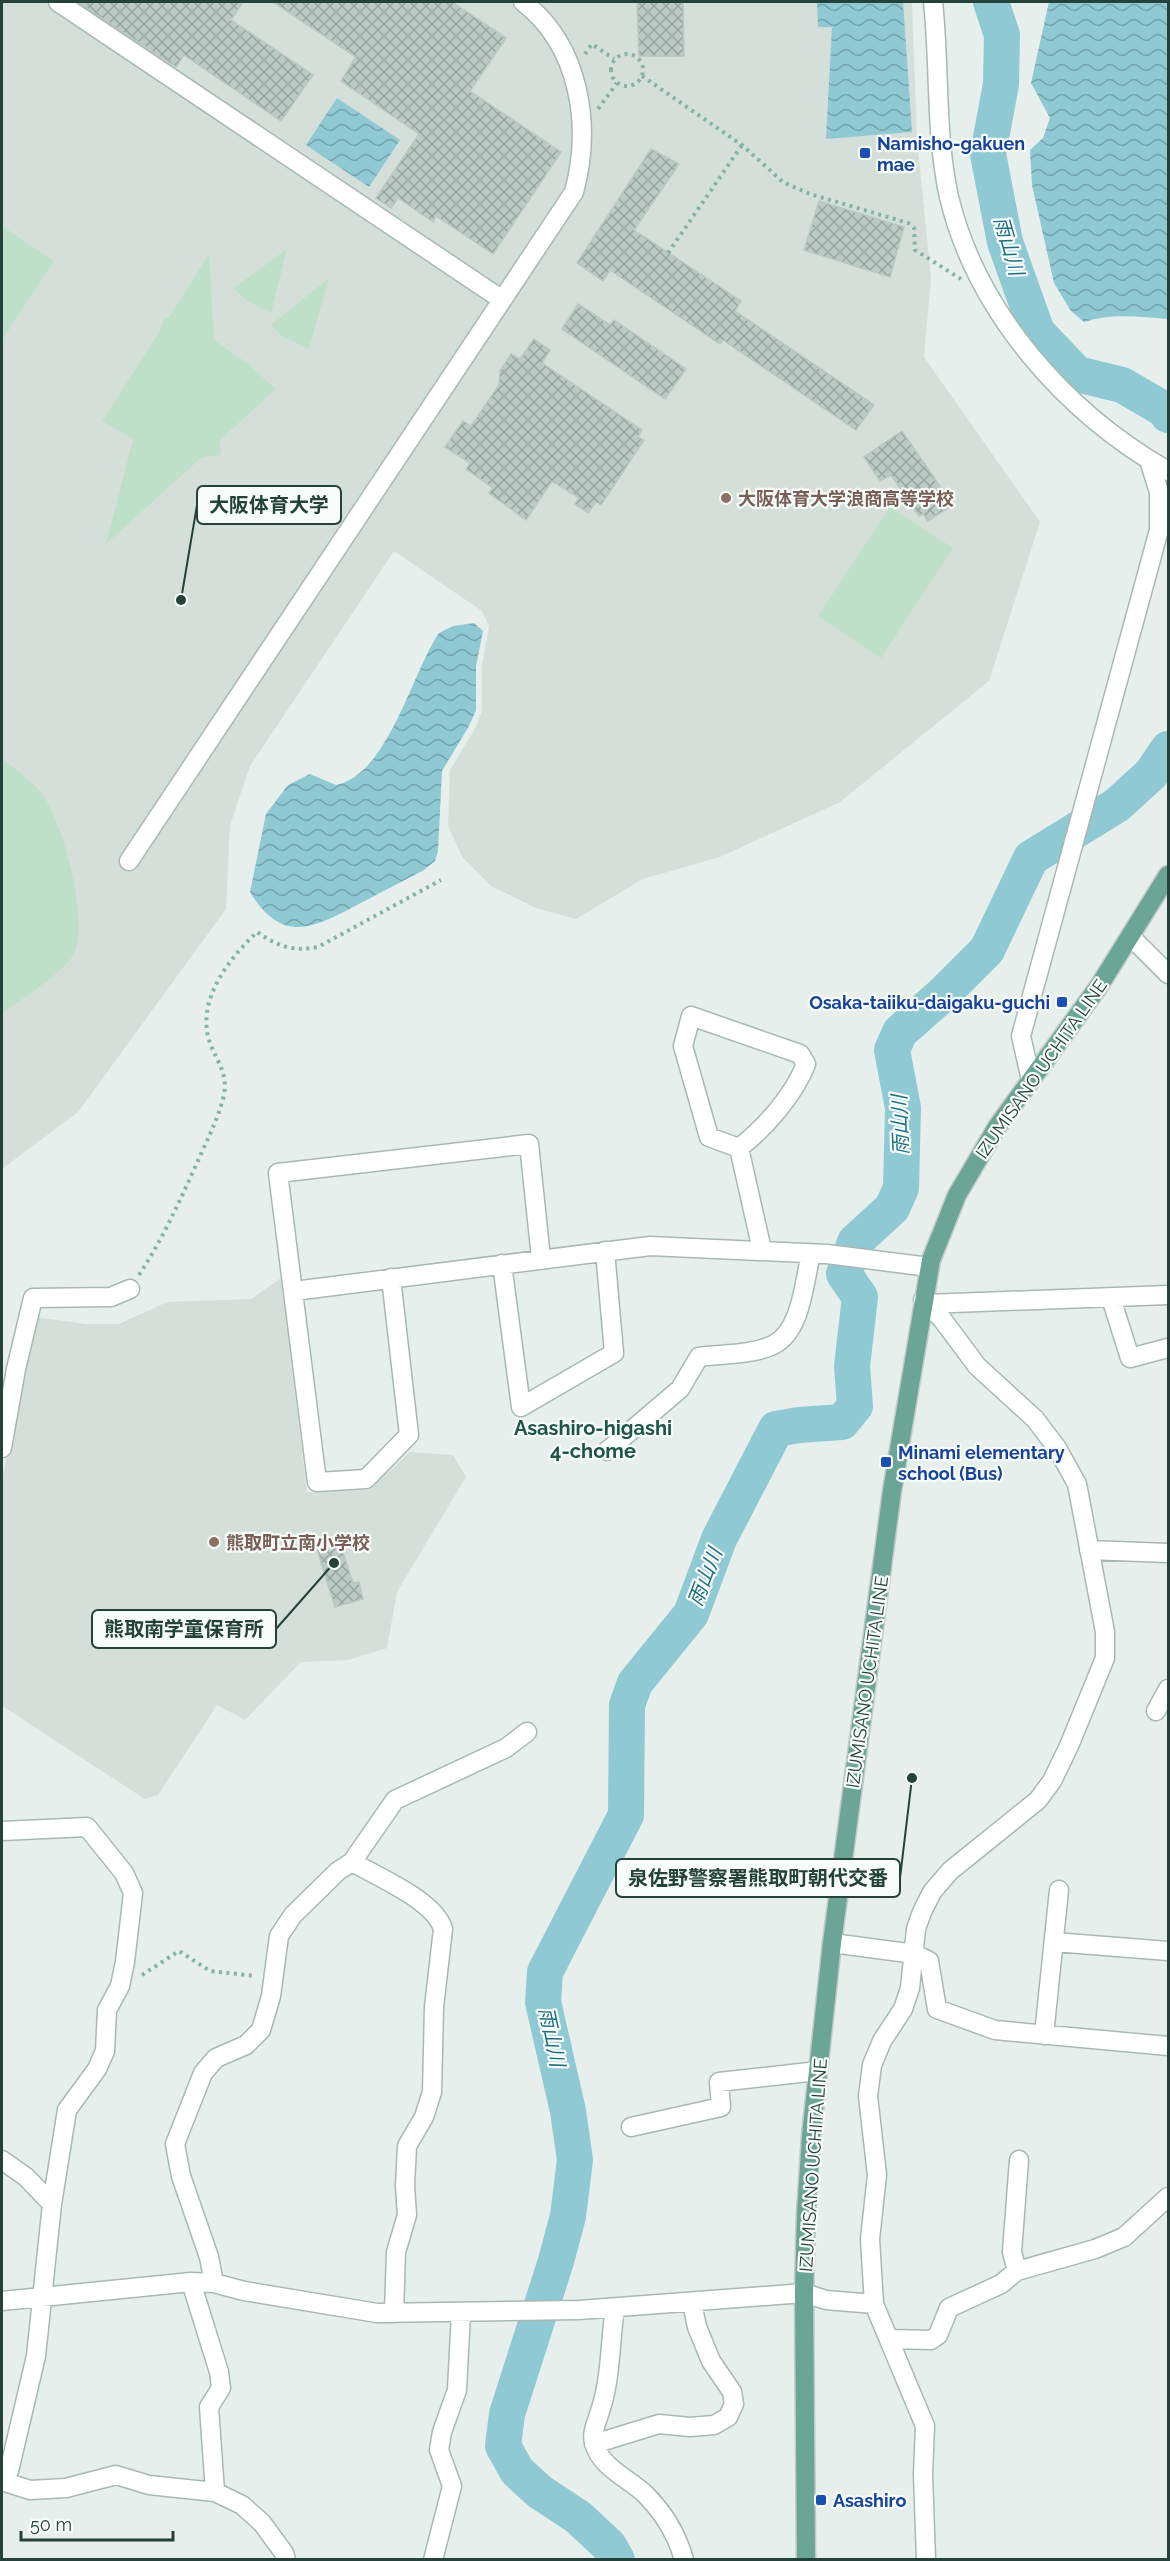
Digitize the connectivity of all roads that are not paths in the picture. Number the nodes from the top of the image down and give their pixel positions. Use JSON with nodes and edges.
{"nodes":[{"id":1,"x":58,"y":2,"type":"edge"},
{"id":2,"x":523,"y":2,"type":"edge"},
{"id":3,"x":933,"y":2,"type":"edge"},
{"id":4,"x":501,"y":299,"type":"junction"},
{"id":5,"x":1149,"y":460,"type":"junction"},
{"id":6,"x":1168,"y":471,"type":"edge"},
{"id":7,"x":129,"y":861,"type":"dead end"},
{"id":8,"x":1166,"y":883,"type":"edge"},
{"id":9,"x":1130,"y":936,"type":"junction"},
{"id":10,"x":1168,"y":974,"type":"edge"},
{"id":11,"x":1031,"y":1080,"type":"junction"},
{"id":12,"x":739,"y":1148,"type":"junction"},
{"id":13,"x":762,"y":1250,"type":"junction"},
{"id":14,"x":605,"y":1251,"type":"junction"},
{"id":15,"x":819,"y":1254,"type":"junction"},
{"id":16,"x":541,"y":1258,"type":"junction"},
{"id":17,"x":502,"y":1264,"type":"junction"},
{"id":18,"x":929,"y":1267,"type":"junction"},
{"id":19,"x":391,"y":1278,"type":"junction"},
{"id":20,"x":130,"y":1288,"type":"road end"},
{"id":21,"x":294,"y":1291,"type":"junction"},
{"id":22,"x":1168,"y":1295,"type":"edge"},
{"id":23,"x":1111,"y":1298,"type":"junction"},
{"id":24,"x":925,"y":1302,"type":"junction"},
{"id":25,"x":1168,"y":1348,"type":"edge"},
{"id":26,"x":2,"y":1448,"type":"edge"},
{"id":27,"x":607,"y":1451,"type":"dead end"},
{"id":28,"x":1089,"y":1550,"type":"junction"},
{"id":29,"x":1168,"y":1553,"type":"edge"},
{"id":30,"x":1168,"y":1689,"type":"edge"},
{"id":31,"x":1156,"y":1711,"type":"dead end"},
{"id":32,"x":527,"y":1732,"type":"dead end"},
{"id":33,"x":2,"y":1831,"type":"edge"},
{"id":34,"x":352,"y":1862,"type":"junction"},
{"id":35,"x":1059,"y":1890,"type":"dead end"},
{"id":36,"x":1054,"y":1942,"type":"junction"},
{"id":37,"x":832,"y":1943,"type":"junction"},
{"id":38,"x":1168,"y":1951,"type":"edge"},
{"id":39,"x":915,"y":1954,"type":"junction"},
{"id":40,"x":1044,"y":2035,"type":"junction"},
{"id":41,"x":1168,"y":2046,"type":"edge"},
{"id":42,"x":818,"y":2071,"type":"junction"},
{"id":43,"x":631,"y":2127,"type":"dead end"},
{"id":44,"x":2,"y":2160,"type":"edge"},
{"id":45,"x":1019,"y":2160,"type":"dead end"},
{"id":46,"x":1168,"y":2197,"type":"edge"},
{"id":47,"x":52,"y":2204,"type":"junction"},
{"id":48,"x":1017,"y":2271,"type":"junction"},
{"id":49,"x":191,"y":2282,"type":"junction"},
{"id":50,"x":214,"y":2283,"type":"junction"},
{"id":51,"x":804,"y":2293,"type":"junction"},
{"id":52,"x":42,"y":2297,"type":"junction"},
{"id":53,"x":2,"y":2301,"type":"edge"},
{"id":54,"x":692,"y":2303,"type":"junction"},
{"id":55,"x":874,"y":2304,"type":"junction"},
{"id":56,"x":615,"y":2308,"type":"junction"},
{"id":57,"x":394,"y":2313,"type":"junction"},
{"id":58,"x":460,"y":2313,"type":"junction"},
{"id":59,"x":890,"y":2339,"type":"junction"},
{"id":60,"x":594,"y":2444,"type":"junction"},
{"id":61,"x":2,"y":2480,"type":"edge"},
{"id":62,"x":215,"y":2492,"type":"junction"},
{"id":63,"x":286,"y":2559,"type":"edge"},
{"id":64,"x":433,"y":2559,"type":"edge"},
{"id":65,"x":684,"y":2559,"type":"edge"},
{"id":66,"x":806,"y":2559,"type":"edge"},
{"id":67,"x":926,"y":2559,"type":"edge"}],
"edges":[{"from":1,"to":4,"type":"street"},
{"from":2,"to":4,"type":"street"},
{"from":3,"to":5,"type":"street"},
{"from":4,"to":7,"type":"street"},
{"from":5,"to":6,"type":"street"},
{"from":5,"to":11,"type":"street"},
{"from":8,"to":9,"type":"main road","name":"IZUMISANO UCHITA LINE"},
{"from":9,"to":10,"type":"street"},
{"from":9,"to":11,"type":"main road","name":"IZUMISANO UCHITA LINE"},
{"from":11,"to":18,"type":"main road","name":"IZUMISANO UCHITA LINE"},
{"from":12,"to":12,"type":"street"},
{"from":12,"to":13,"type":"street"},
{"from":13,"to":14,"type":"street"},
{"from":13,"to":15,"type":"street"},
{"from":14,"to":16,"type":"street"},
{"from":14,"to":17,"type":"street"},
{"from":15,"to":18,"type":"street"},
{"from":15,"to":27,"type":"street"},
{"from":16,"to":17,"type":"street"},
{"from":16,"to":21,"type":"street"},
{"from":17,"to":19,"type":"street"},
{"from":18,"to":24,"type":"main road","name":"IZUMISANO UCHITA LINE"},
{"from":19,"to":21,"type":"street"},
{"from":19,"to":21,"type":"street"},
{"from":20,"to":26,"type":"street"},
{"from":22,"to":23,"type":"street"},
{"from":23,"to":24,"type":"street"},
{"from":23,"to":25,"type":"street"},
{"from":24,"to":28,"type":"street"},
{"from":24,"to":37,"type":"main road","name":"IZUMISANO UCHITA LINE"},
{"from":28,"to":29,"type":"street"},
{"from":28,"to":39,"type":"street"},
{"from":30,"to":31,"type":"street"},
{"from":32,"to":34,"type":"street"},
{"from":33,"to":47,"type":"street"},
{"from":34,"to":50,"type":"street"},
{"from":34,"to":57,"type":"street"},
{"from":35,"to":36,"type":"street"},
{"from":36,"to":38,"type":"street"},
{"from":36,"to":40,"type":"street"},
{"from":37,"to":39,"type":"street"},
{"from":37,"to":42,"type":"main road","name":"IZUMISANO UCHITA LINE"},
{"from":39,"to":40,"type":"street"},
{"from":39,"to":55,"type":"street"},
{"from":40,"to":41,"type":"street"},
{"from":42,"to":43,"type":"street"},
{"from":42,"to":51,"type":"main road","name":"IZUMISANO UCHITA LINE"},
{"from":44,"to":47,"type":"street"},
{"from":45,"to":48,"type":"street"},
{"from":46,"to":48,"type":"street"},
{"from":47,"to":52,"type":"street"},
{"from":48,"to":59,"type":"street"},
{"from":49,"to":50,"type":"street"},
{"from":49,"to":52,"type":"street"},
{"from":49,"to":62,"type":"street"},
{"from":50,"to":57,"type":"street"},
{"from":51,"to":54,"type":"street"},
{"from":51,"to":55,"type":"street"},
{"from":51,"to":66,"type":"main road","name":"IZUMISANO UCHITA LINE"},
{"from":52,"to":53,"type":"street"},
{"from":52,"to":61,"type":"street"},
{"from":54,"to":56,"type":"street"},
{"from":54,"to":60,"type":"street"},
{"from":55,"to":59,"type":"street"},
{"from":56,"to":58,"type":"street"},
{"from":56,"to":60,"type":"street"},
{"from":57,"to":58,"type":"street"},
{"from":58,"to":64,"type":"street"},
{"from":59,"to":67,"type":"street"},
{"from":60,"to":65,"type":"street"},
{"from":61,"to":62,"type":"street"},
{"from":62,"to":63,"type":"street"}]}
